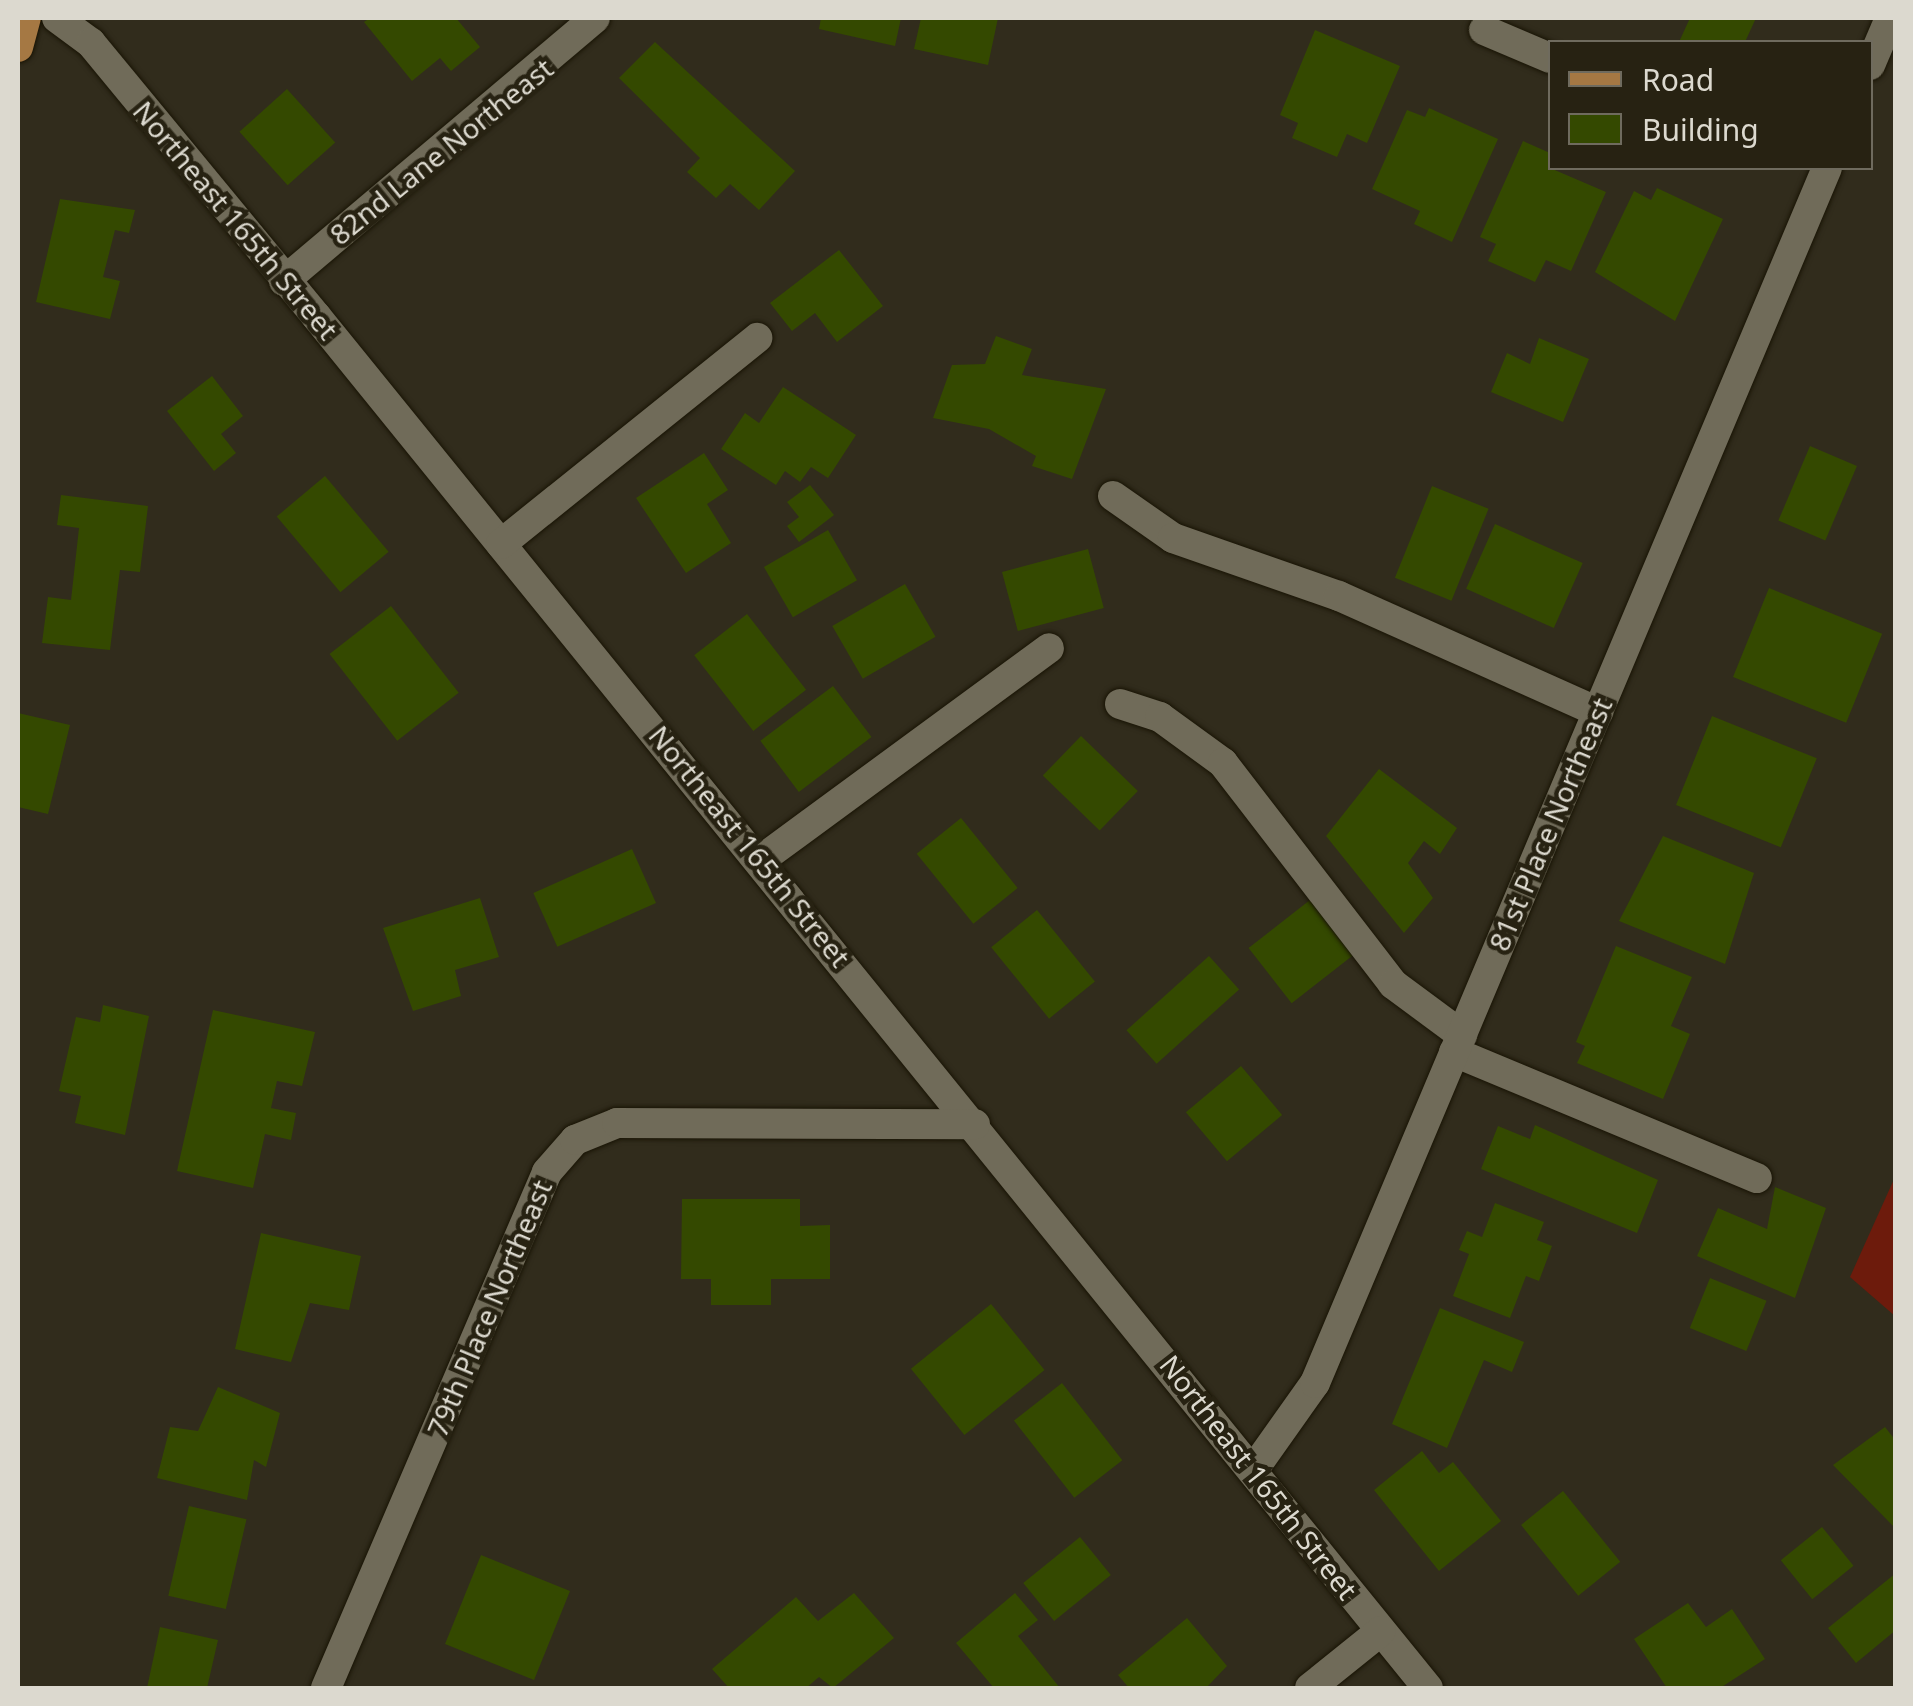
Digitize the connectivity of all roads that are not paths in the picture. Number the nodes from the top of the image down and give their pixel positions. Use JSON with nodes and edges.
{"nodes":[{"id":1,"x":26,"y":18,"type":"edge"},
{"id":2,"x":57,"y":18,"type":"edge"},
{"id":3,"x":595,"y":18,"type":"edge"},
{"id":4,"x":1892,"y":21,"type":"edge"},
{"id":5,"x":1484,"y":30,"type":"dead end"},
{"id":6,"x":18,"y":47,"type":"edge"},
{"id":7,"x":1548,"y":57,"type":"edge"},
{"id":8,"x":1873,"y":59,"type":"edge"},
{"id":9,"x":1820,"y":170,"type":"edge"},
{"id":10,"x":284,"y":281,"type":"junction"},
{"id":11,"x":756,"y":338,"type":"dead end"},
{"id":12,"x":1114,"y":496,"type":"dead end"},
{"id":13,"x":500,"y":544,"type":"junction"},
{"id":14,"x":1049,"y":648,"type":"dead end"},
{"id":15,"x":1120,"y":704,"type":"dead end"},
{"id":16,"x":1598,"y":712,"type":"junction"},
{"id":17,"x":762,"y":859,"type":"junction"},
{"id":18,"x":1458,"y":1044,"type":"junction"},
{"id":19,"x":975,"y":1124,"type":"junction"},
{"id":20,"x":1758,"y":1178,"type":"dead end"},
{"id":21,"x":1254,"y":1469,"type":"junction"},
{"id":22,"x":1381,"y":1631,"type":"junction"},
{"id":23,"x":326,"y":1688,"type":"edge"},
{"id":24,"x":1310,"y":1688,"type":"edge"},
{"id":25,"x":1428,"y":1688,"type":"edge"}],
"edges":[{"from":1,"to":6,"type":"main road"},
{"from":2,"to":10,"type":"street","name":"Northeast 165th Street"},
{"from":3,"to":10,"type":"street","name":"82nd Lane Northeast"},
{"from":4,"to":8,"type":"street"},
{"from":5,"to":7,"type":"street"},
{"from":9,"to":16,"type":"street","name":"81st Place Northeast"},
{"from":10,"to":13,"type":"street","name":"Northeast 165th Street"},
{"from":11,"to":13,"type":"street"},
{"from":12,"to":16,"type":"street"},
{"from":13,"to":17,"type":"street","name":"Northeast 165th Street"},
{"from":14,"to":17,"type":"street"},
{"from":15,"to":18,"type":"street"},
{"from":16,"to":18,"type":"street","name":"81st Place Northeast"},
{"from":17,"to":19,"type":"street","name":"Northeast 165th Street"},
{"from":18,"to":20,"type":"street"},
{"from":18,"to":21,"type":"street","name":"81st Place Northeast"},
{"from":19,"to":21,"type":"street","name":"Northeast 165th Street"},
{"from":19,"to":23,"type":"street","name":"79th Place Northeast"},
{"from":21,"to":22,"type":"street","name":"Northeast 165th Street"},
{"from":22,"to":24,"type":"street"},
{"from":22,"to":25,"type":"street","name":"Northeast 165th Street"}]}
